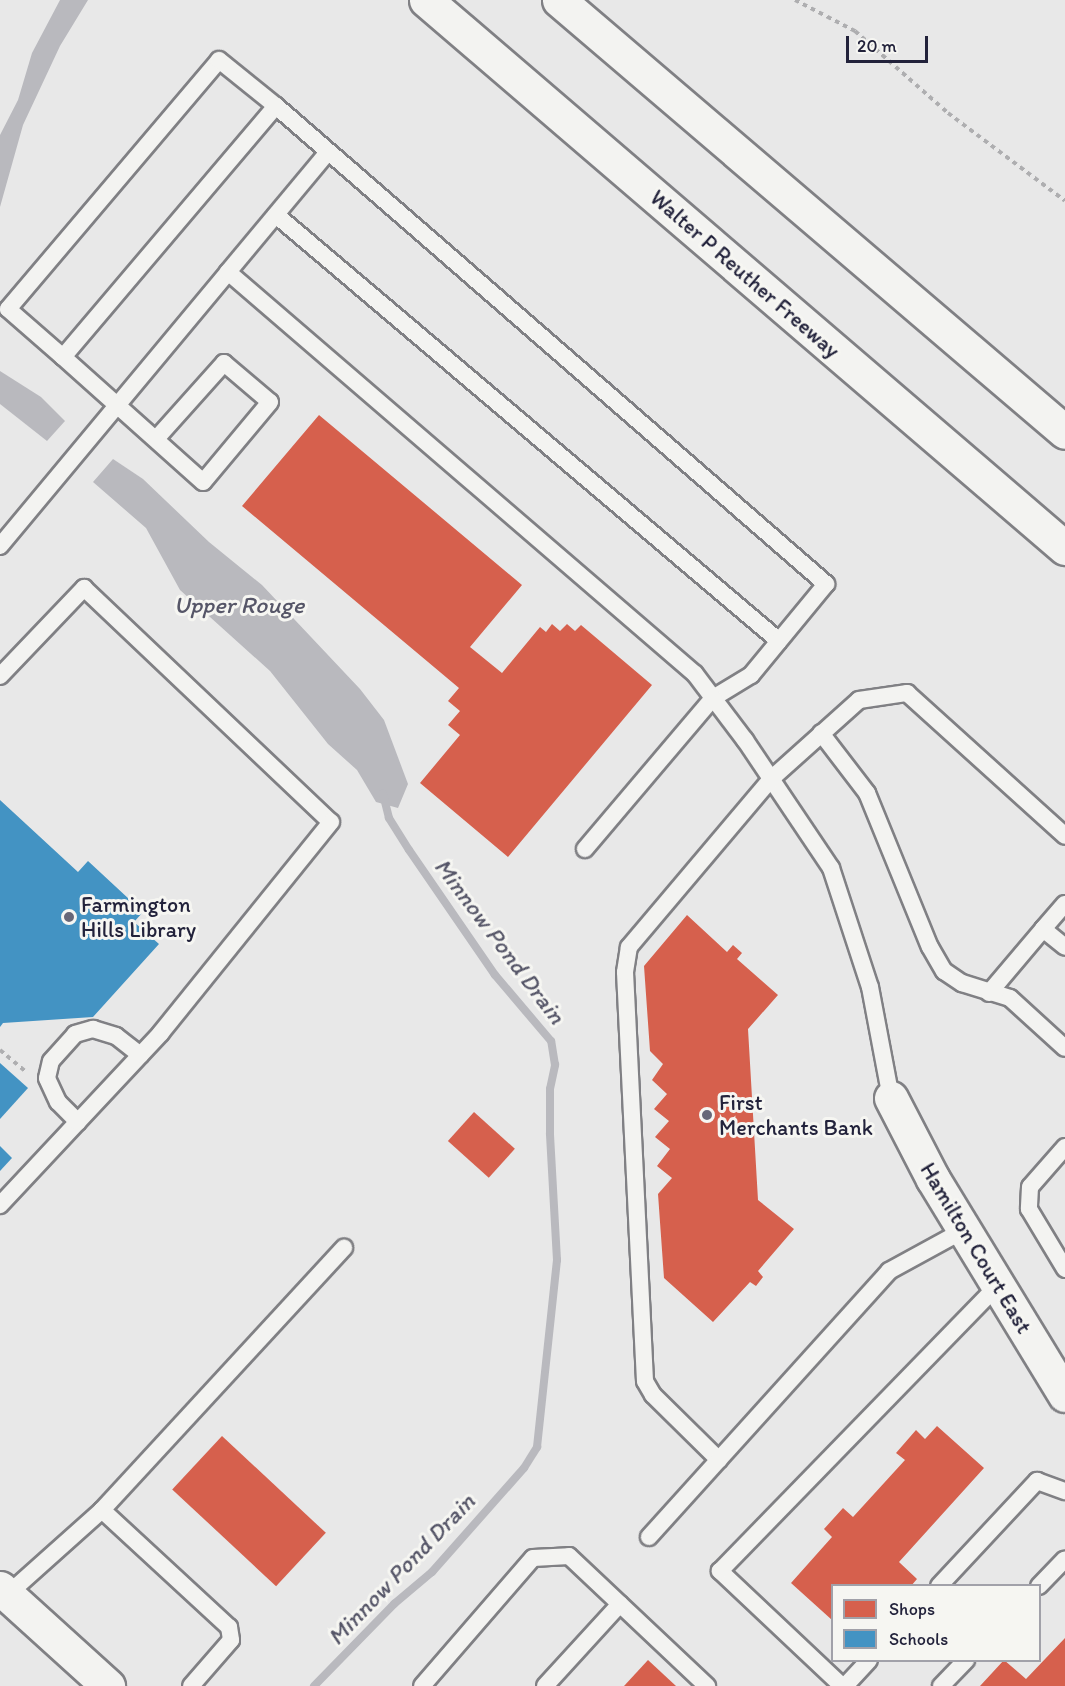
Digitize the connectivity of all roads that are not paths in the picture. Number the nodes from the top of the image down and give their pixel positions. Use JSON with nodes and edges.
{"nodes":[{"id":1,"x":426,"y":0,"type":"edge"},
{"id":2,"x":559,"y":0,"type":"edge"},
{"id":3,"x":276,"y":106,"type":"junction"},
{"id":4,"x":328,"y":152,"type":"junction"},
{"id":5,"x":276,"y":215,"type":"junction"},
{"id":6,"x":228,"y":272,"type":"junction"},
{"id":7,"x":63,"y":357,"type":"junction"},
{"id":8,"x":116,"y":404,"type":"junction"},
{"id":9,"x":1065,"y":432,"type":"edge"},
{"id":10,"x":156,"y":439,"type":"junction"},
{"id":11,"x":0,"y":546,"type":"edge"},
{"id":12,"x":1065,"y":548,"type":"edge"},
{"id":13,"x":779,"y":641,"type":"junction"},
{"id":14,"x":0,"y":676,"type":"edge"},
{"id":15,"x":713,"y":698,"type":"junction"},
{"id":16,"x":821,"y":733,"type":"junction"},
{"id":17,"x":771,"y":779,"type":"junction"},
{"id":18,"x":1065,"y":836,"type":"edge"},
{"id":19,"x":585,"y":849,"type":"dead end"},
{"id":20,"x":1065,"y":903,"type":"edge"},
{"id":21,"x":1043,"y":929,"type":"junction"},
{"id":22,"x":1065,"y":947,"type":"edge"},
{"id":23,"x":989,"y":993,"type":"junction"},
{"id":24,"x":1065,"y":1048,"type":"edge"},
{"id":25,"x":140,"y":1055,"type":"junction"},
{"id":26,"x":891,"y":1098,"type":"joint"},
{"id":27,"x":78,"y":1122,"type":"junction"},
{"id":28,"x":1065,"y":1147,"type":"edge"},
{"id":29,"x":0,"y":1205,"type":"edge"},
{"id":30,"x":964,"y":1230,"type":"junction"},
{"id":31,"x":344,"y":1248,"type":"dead end"},
{"id":32,"x":1065,"y":1269,"type":"edge"},
{"id":33,"x":998,"y":1285,"type":"junction"},
{"id":34,"x":1065,"y":1395,"type":"edge"},
{"id":35,"x":719,"y":1460,"type":"junction"},
{"id":36,"x":1065,"y":1491,"type":"edge"},
{"id":37,"x":102,"y":1509,"type":"junction"},
{"id":38,"x":649,"y":1537,"type":"dead end"},
{"id":39,"x":1065,"y":1559,"type":"edge"},
{"id":40,"x":941,"y":1584,"type":"edge"},
{"id":41,"x":1041,"y":1584,"type":"edge"},
{"id":42,"x":4,"y":1591,"type":"edge"},
{"id":43,"x":620,"y":1604,"type":"junction"},
{"id":44,"x":867,"y":1662,"type":"edge"},
{"id":45,"x":964,"y":1662,"type":"edge"},
{"id":46,"x":108,"y":1686,"type":"edge"},
{"id":47,"x":191,"y":1686,"type":"edge"},
{"id":48,"x":422,"y":1686,"type":"edge"},
{"id":49,"x":545,"y":1686,"type":"edge"},
{"id":50,"x":707,"y":1686,"type":"edge"},
{"id":51,"x":844,"y":1686,"type":"edge"},
{"id":52,"x":941,"y":1686,"type":"edge"}],
"edges":[{"from":1,"to":12,"type":"main road","name":"Walter P Reuther Freeway"},
{"from":2,"to":9,"type":"main road"},
{"from":3,"to":4,"type":"lane"},
{"from":3,"to":7,"type":"lane"},
{"from":3,"to":7,"type":"lane"},
{"from":4,"to":5,"type":"lane"},
{"from":4,"to":13,"type":"lane"},
{"from":5,"to":6,"type":"lane"},
{"from":5,"to":13,"type":"lane"},
{"from":6,"to":8,"type":"lane"},
{"from":6,"to":15,"type":"lane"},
{"from":7,"to":8,"type":"lane"},
{"from":8,"to":10,"type":"lane"},
{"from":8,"to":11,"type":"lane"},
{"from":10,"to":10,"type":"lane"},
{"from":13,"to":15,"type":"lane"},
{"from":14,"to":25,"type":"lane"},
{"from":15,"to":17,"type":"lane"},
{"from":15,"to":19,"type":"lane"},
{"from":16,"to":17,"type":"lane"},
{"from":16,"to":18,"type":"lane"},
{"from":16,"to":23,"type":"lane"},
{"from":17,"to":26,"type":"lane"},
{"from":17,"to":35,"type":"lane"},
{"from":20,"to":21,"type":"lane"},
{"from":21,"to":22,"type":"lane"},
{"from":21,"to":23,"type":"lane"},
{"from":23,"to":24,"type":"lane"},
{"from":25,"to":27,"type":"lane"},
{"from":25,"to":27,"type":"lane"},
{"from":26,"to":30,"type":"main road","name":"Hamilton Court East"},
{"from":27,"to":29,"type":"lane"},
{"from":28,"to":32,"type":"lane"},
{"from":30,"to":33,"type":"main road","name":"Hamilton Court East"},
{"from":30,"to":35,"type":"lane"},
{"from":31,"to":37,"type":"lane"},
{"from":33,"to":34,"type":"main road","name":"Hamilton Court East"},
{"from":33,"to":51,"type":"lane"},
{"from":35,"to":38,"type":"lane"},
{"from":36,"to":40,"type":"lane"},
{"from":37,"to":42,"type":"lane"},
{"from":37,"to":47,"type":"lane"},
{"from":39,"to":41,"type":"lane"},
{"from":42,"to":46,"type":"main road"},
{"from":43,"to":48,"type":"lane"},
{"from":43,"to":49,"type":"lane"},
{"from":43,"to":50,"type":"lane"},
{"from":44,"to":51,"type":"lane"},
{"from":45,"to":52,"type":"lane"}]}
